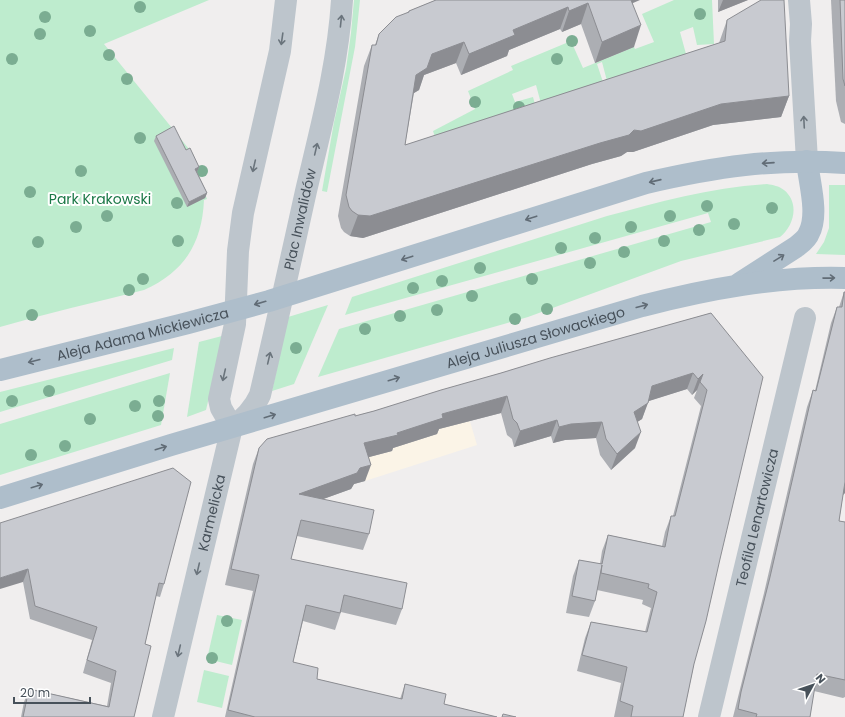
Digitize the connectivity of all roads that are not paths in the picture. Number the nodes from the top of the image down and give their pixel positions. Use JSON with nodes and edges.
{"nodes":[{"id":1,"x":286,"y":0,"type":"edge"},
{"id":2,"x":342,"y":0,"type":"edge"},
{"id":3,"x":799,"y":0,"type":"edge"},
{"id":4,"x":807,"y":161,"type":"junction"},
{"id":5,"x":845,"y":163,"type":"edge"},
{"id":6,"x":845,"y":278,"type":"edge"},
{"id":7,"x":734,"y":286,"type":"junction"},
{"id":8,"x":284,"y":296,"type":"junction"},
{"id":9,"x":237,"y":310,"type":"junction"},
{"id":10,"x":805,"y":318,"type":"dead end"},
{"id":11,"x":0,"y":370,"type":"edge"},
{"id":12,"x":232,"y":427,"type":"junction"},
{"id":13,"x":0,"y":498,"type":"edge"},
{"id":14,"x":163,"y":717,"type":"edge"},
{"id":15,"x":710,"y":717,"type":"edge"}],
"edges":[{"from":1,"to":9,"type":"street","one_way":true},
{"from":8,"to":2,"type":"street","name":"Plac Inwalidów","one_way":true},
{"from":4,"to":3,"type":"street","one_way":true},
{"from":4,"to":5,"type":"main road"},
{"from":7,"to":4,"type":"main road","one_way":true},
{"from":4,"to":8,"type":"main road","one_way":true},
{"from":7,"to":6,"type":"main road","name":"Aleja Juliusza Słowackiego","one_way":true},
{"from":12,"to":7,"type":"main road","name":"Aleja Juliusza Słowackiego","one_way":true},
{"from":8,"to":9,"type":"main road","name":"Aleja Adama Mickiewicza","one_way":true},
{"from":12,"to":8,"type":"street","name":"Plac Inwalidów","one_way":true},
{"from":9,"to":11,"type":"main road","name":"Aleja Adama Mickiewicza","one_way":true},
{"from":9,"to":12,"type":"street","one_way":true},
{"from":10,"to":15,"type":"street","name":"Teofila Lenartowicza"},
{"from":13,"to":12,"type":"main road","one_way":true},
{"from":12,"to":14,"type":"street","name":"Karmelicka","one_way":true}]}
